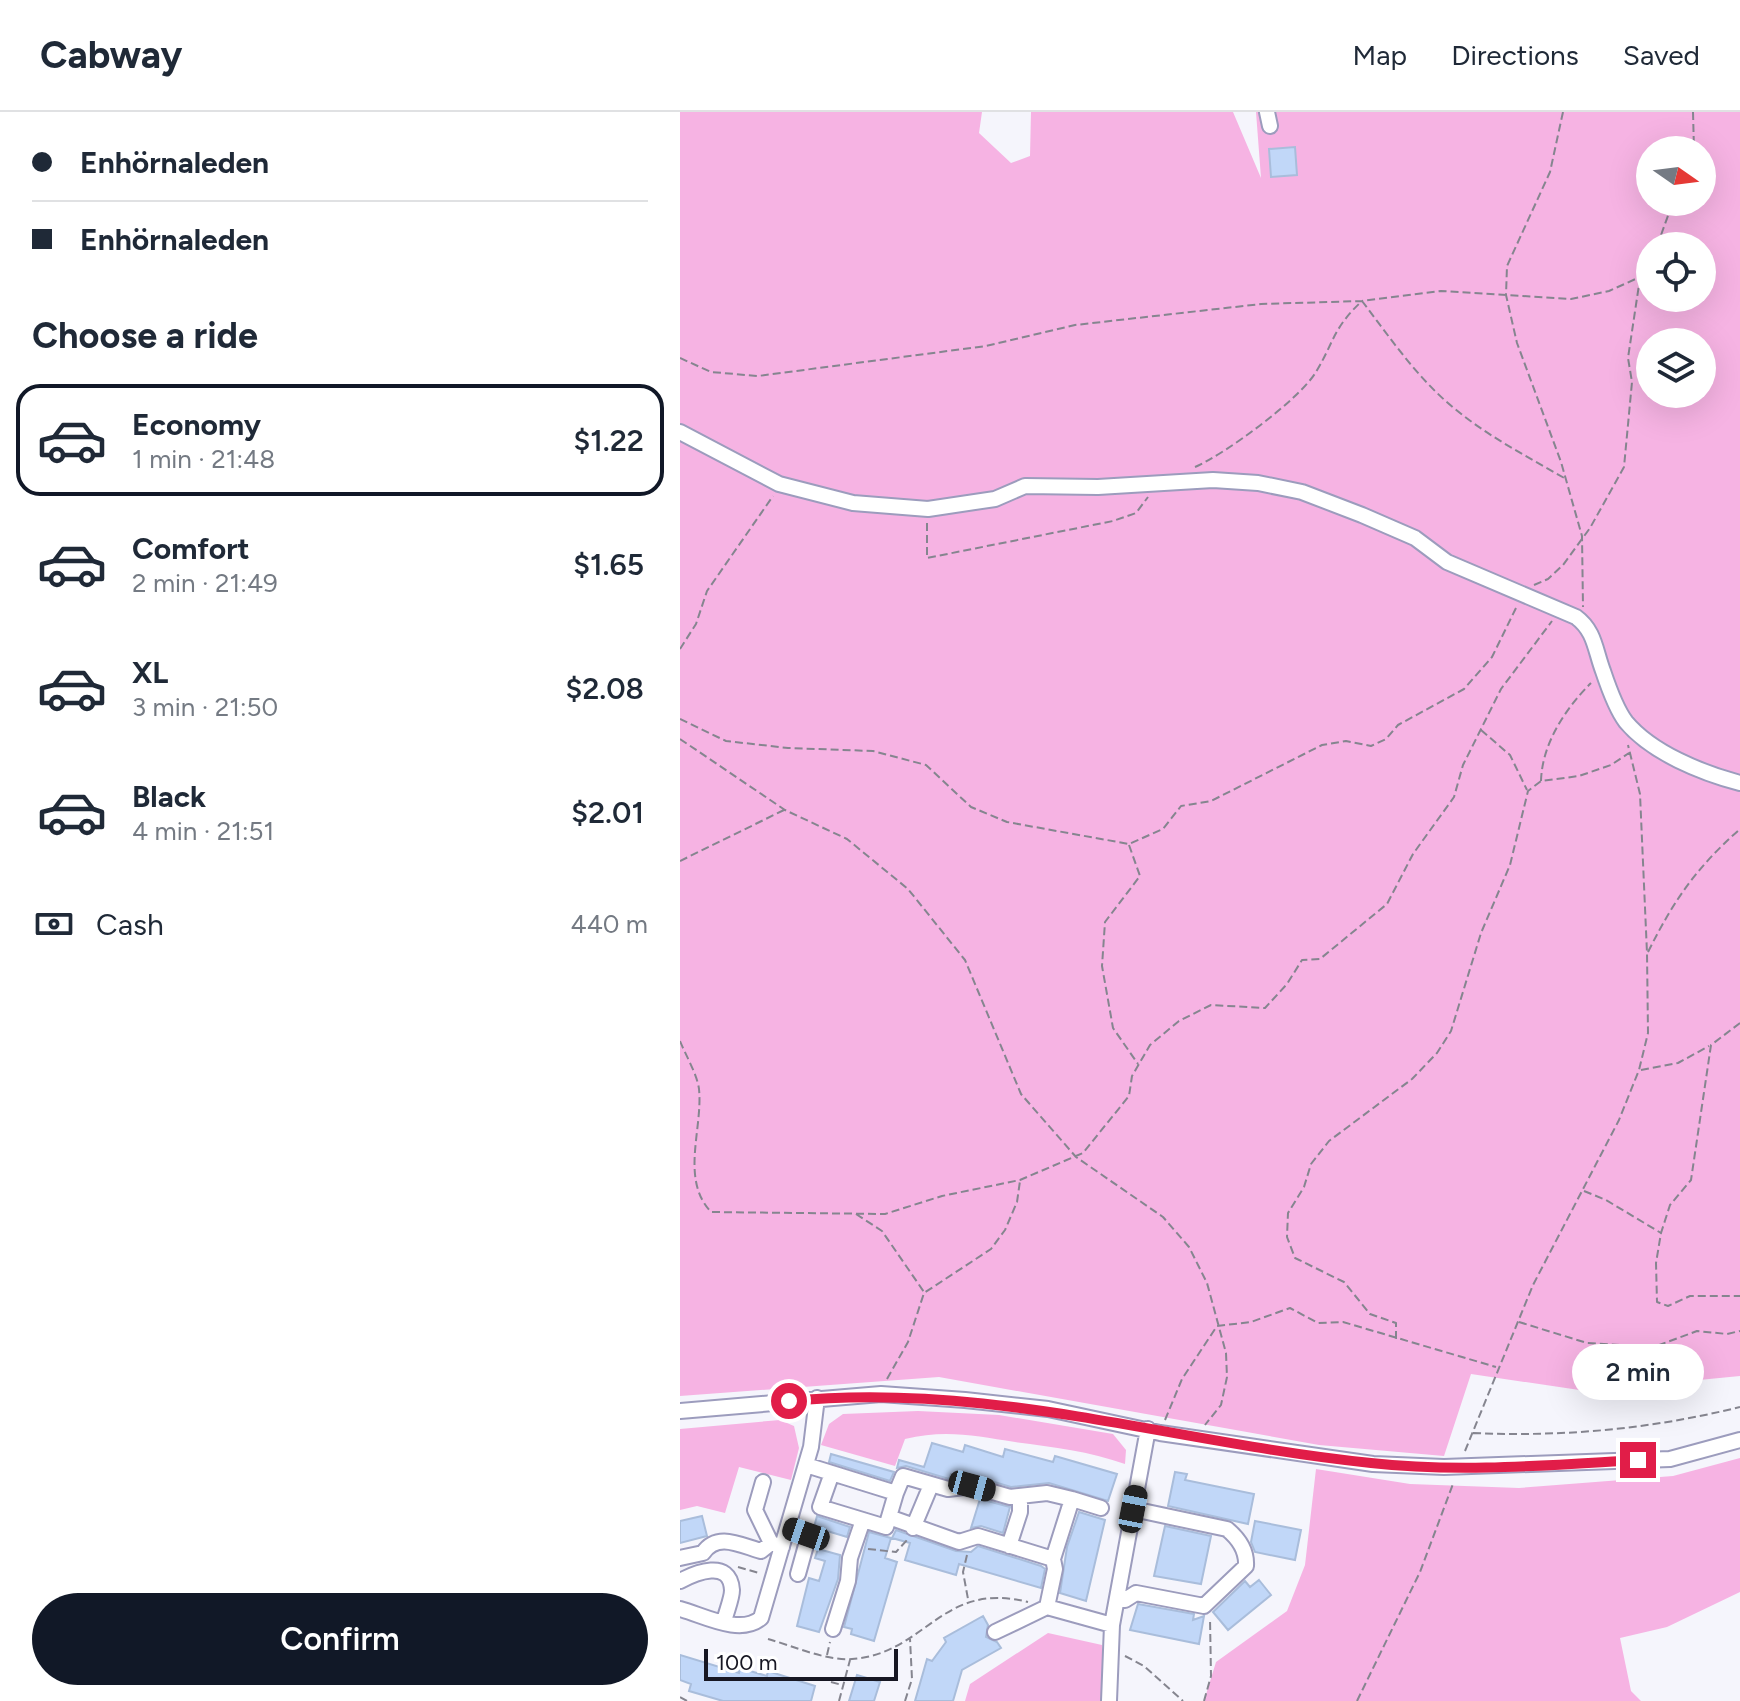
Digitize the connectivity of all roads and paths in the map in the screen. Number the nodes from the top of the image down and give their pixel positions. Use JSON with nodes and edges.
{"nodes":[{"id":1,"x":1563,"y":112,"type":"edge"},
{"id":2,"x":1693,"y":112,"type":"edge"},
{"id":3,"x":1694,"y":136,"type":"edge"},
{"id":4,"x":1636,"y":279,"type":"edge"},
{"id":5,"x":1506,"y":295,"type":"junction"},
{"id":6,"x":1362,"y":301,"type":"junction"},
{"id":7,"x":1636,"y":304,"type":"edge"},
{"id":8,"x":680,"y":358,"type":"edge"},
{"id":9,"x":680,"y":432,"type":"edge"},
{"id":10,"x":1185,"y":471,"type":"dead end"},
{"id":11,"x":1566,"y":479,"type":"junction"},
{"id":12,"x":779,"y":484,"type":"junction"},
{"id":13,"x":1155,"y":484,"type":"junction"},
{"id":14,"x":928,"y":509,"type":"junction"},
{"id":15,"x":1582,"y":536,"type":"junction"},
{"id":16,"x":1528,"y":593,"type":"junction"},
{"id":17,"x":1560,"y":611,"type":"junction"},
{"id":18,"x":1589,"y":627,"type":"junction"},
{"id":19,"x":680,"y":649,"type":"edge"},
{"id":20,"x":1603,"y":671,"type":"junction"},
{"id":21,"x":680,"y":719,"type":"edge"},
{"id":22,"x":1624,"y":720,"type":"junction"},
{"id":23,"x":1480,"y":730,"type":"junction"},
{"id":24,"x":680,"y":739,"type":"edge"},
{"id":25,"x":1629,"y":753,"type":"junction"},
{"id":26,"x":1541,"y":781,"type":"junction"},
{"id":27,"x":1740,"y":783,"type":"edge"},
{"id":28,"x":1528,"y":791,"type":"junction"},
{"id":29,"x":785,"y":810,"type":"junction"},
{"id":30,"x":1740,"y":822,"type":"edge"},
{"id":31,"x":1739,"y":829,"type":"edge"},
{"id":32,"x":1129,"y":844,"type":"junction"},
{"id":33,"x":680,"y":861,"type":"edge"},
{"id":34,"x":1647,"y":953,"type":"junction"},
{"id":35,"x":1740,"y":1023,"type":"edge"},
{"id":36,"x":680,"y":1041,"type":"edge"},
{"id":37,"x":1711,"y":1045,"type":"junction"},
{"id":38,"x":1138,"y":1065,"type":"junction"},
{"id":39,"x":1639,"y":1070,"type":"junction"},
{"id":40,"x":1076,"y":1157,"type":"junction"},
{"id":41,"x":1020,"y":1180,"type":"junction"},
{"id":42,"x":1583,"y":1191,"type":"junction"},
{"id":43,"x":855,"y":1213,"type":"junction"},
{"id":44,"x":1661,"y":1233,"type":"junction"},
{"id":45,"x":924,"y":1293,"type":"junction"},
{"id":46,"x":1740,"y":1296,"type":"edge"},
{"id":47,"x":1517,"y":1322,"type":"junction"},
{"id":48,"x":1217,"y":1326,"type":"junction"},
{"id":49,"x":1740,"y":1331,"type":"edge"},
{"id":50,"x":1396,"y":1339,"type":"junction"},
{"id":51,"x":1498,"y":1368,"type":"junction"},
{"id":52,"x":881,"y":1394,"type":"junction"},
{"id":53,"x":817,"y":1398,"type":"junction"},
{"id":54,"x":1740,"y":1407,"type":"edge"},
{"id":55,"x":680,"y":1411,"type":"edge"},
{"id":56,"x":1154,"y":1431,"type":"junction"},
{"id":57,"x":1472,"y":1433,"type":"junction"},
{"id":58,"x":1195,"y":1438,"type":"junction"},
{"id":59,"x":1740,"y":1440,"type":"edge"},
{"id":60,"x":1465,"y":1451,"type":"dead end"},
{"id":61,"x":806,"y":1465,"type":"junction"},
{"id":62,"x":832,"y":1473,"type":"junction"},
{"id":63,"x":763,"y":1482,"type":"dead end"},
{"id":64,"x":1453,"y":1484,"type":"dead end"},
{"id":65,"x":931,"y":1485,"type":"junction"},
{"id":66,"x":896,"y":1493,"type":"junction"},
{"id":67,"x":1020,"y":1496,"type":"junction"},
{"id":68,"x":1072,"y":1499,"type":"junction"},
{"id":69,"x":1101,"y":1508,"type":"dead end"},
{"id":70,"x":1133,"y":1509,"type":"junction"},
{"id":71,"x":889,"y":1517,"type":"junction"},
{"id":72,"x":863,"y":1520,"type":"junction"},
{"id":73,"x":788,"y":1528,"type":"junction"},
{"id":74,"x":913,"y":1528,"type":"junction"},
{"id":75,"x":971,"y":1538,"type":"junction"},
{"id":76,"x":776,"y":1545,"type":"junction"},
{"id":77,"x":856,"y":1546,"type":"junction"},
{"id":78,"x":1009,"y":1546,"type":"junction"},
{"id":79,"x":680,"y":1558,"type":"edge"},
{"id":80,"x":1053,"y":1559,"type":"junction"},
{"id":81,"x":714,"y":1569,"type":"junction"},
{"id":82,"x":798,"y":1574,"type":"dead end"},
{"id":83,"x":773,"y":1577,"type":"junction"},
{"id":84,"x":680,"y":1581,"type":"edge"},
{"id":85,"x":968,"y":1599,"type":"junction"},
{"id":86,"x":1117,"y":1600,"type":"junction"},
{"id":87,"x":1204,"y":1606,"type":"junction"},
{"id":88,"x":1047,"y":1607,"type":"junction"},
{"id":89,"x":680,"y":1609,"type":"edge"},
{"id":90,"x":724,"y":1622,"type":"junction"},
{"id":91,"x":1112,"y":1625,"type":"junction"},
{"id":92,"x":833,"y":1629,"type":"dead end"},
{"id":93,"x":995,"y":1632,"type":"dead end"},
{"id":94,"x":910,"y":1638,"type":"junction"},
{"id":95,"x":768,"y":1639,"type":"dead end"},
{"id":96,"x":1111,"y":1653,"type":"junction"},
{"id":97,"x":850,"y":1659,"type":"junction"},
{"id":98,"x":831,"y":1682,"type":"dead end"},
{"id":99,"x":843,"y":1686,"type":"junction"},
{"id":100,"x":680,"y":1697,"type":"edge"},
{"id":101,"x":687,"y":1700,"type":"edge"},
{"id":102,"x":694,"y":1701,"type":"edge"},
{"id":103,"x":839,"y":1701,"type":"edge"},
{"id":104,"x":905,"y":1701,"type":"edge"},
{"id":105,"x":1109,"y":1701,"type":"edge"},
{"id":106,"x":1183,"y":1701,"type":"edge"},
{"id":107,"x":1204,"y":1701,"type":"edge"},
{"id":108,"x":1357,"y":1701,"type":"edge"}],
"edges":[{"from":1,"to":5,"type":"path"},
{"from":2,"to":3,"type":"path"},
{"from":4,"to":5,"type":"path"},
{"from":5,"to":6,"type":"path"},
{"from":5,"to":11,"type":"path"},
{"from":6,"to":8,"type":"path"},
{"from":6,"to":10,"type":"path"},
{"from":6,"to":11,"type":"path"},
{"from":7,"to":15,"type":"path"},
{"from":9,"to":12,"type":"street"},
{"from":11,"to":15,"type":"path"},
{"from":12,"to":14,"type":"street"},
{"from":12,"to":19,"type":"path"},
{"from":13,"to":14,"type":"street"},
{"from":13,"to":14,"type":"path"},
{"from":13,"to":16,"type":"street"},
{"from":15,"to":16,"type":"path"},
{"from":15,"to":18,"type":"path"},
{"from":16,"to":17,"type":"street"},
{"from":16,"to":32,"type":"path"},
{"from":17,"to":18,"type":"street"},
{"from":17,"to":23,"type":"path"},
{"from":18,"to":20,"type":"street"},
{"from":20,"to":22,"type":"street"},
{"from":20,"to":26,"type":"path"},
{"from":21,"to":32,"type":"path"},
{"from":22,"to":25,"type":"path"},
{"from":22,"to":27,"type":"street"},
{"from":23,"to":28,"type":"path"},
{"from":23,"to":38,"type":"path"},
{"from":24,"to":29,"type":"path"},
{"from":25,"to":26,"type":"path"},
{"from":25,"to":34,"type":"path"},
{"from":26,"to":28,"type":"path"},
{"from":28,"to":50,"type":"path"},
{"from":29,"to":33,"type":"path"},
{"from":29,"to":40,"type":"path"},
{"from":30,"to":31,"type":"path"},
{"from":31,"to":34,"type":"path"},
{"from":32,"to":38,"type":"path"},
{"from":34,"to":39,"type":"path"},
{"from":35,"to":37,"type":"path"},
{"from":36,"to":43,"type":"path"},
{"from":37,"to":39,"type":"path"},
{"from":37,"to":44,"type":"path"},
{"from":38,"to":40,"type":"path"},
{"from":39,"to":42,"type":"path"},
{"from":40,"to":41,"type":"path"},
{"from":40,"to":48,"type":"path"},
{"from":41,"to":43,"type":"path"},
{"from":41,"to":45,"type":"path"},
{"from":42,"to":44,"type":"path"},
{"from":42,"to":47,"type":"path"},
{"from":43,"to":45,"type":"path"},
{"from":44,"to":46,"type":"path"},
{"from":45,"to":52,"type":"path"},
{"from":47,"to":49,"type":"path"},
{"from":47,"to":51,"type":"path"},
{"from":48,"to":50,"type":"path"},
{"from":48,"to":56,"type":"path"},
{"from":48,"to":58,"type":"path"},
{"from":50,"to":51,"type":"path"},
{"from":51,"to":57,"type":"path"},
{"from":52,"to":53,"type":"street"},
{"from":52,"to":56,"type":"street"},
{"from":53,"to":55,"type":"street"},
{"from":53,"to":61,"type":"street"},
{"from":54,"to":57,"type":"path"},
{"from":56,"to":58,"type":"street"},
{"from":56,"to":70,"type":"street"},
{"from":57,"to":60,"type":"path"},
{"from":58,"to":59,"type":"street"},
{"from":61,"to":62,"type":"street"},
{"from":61,"to":73,"type":"street"},
{"from":62,"to":66,"type":"street"},
{"from":62,"to":72,"type":"street"},
{"from":63,"to":76,"type":"street"},
{"from":64,"to":108,"type":"path"},
{"from":65,"to":66,"type":"street"},
{"from":65,"to":67,"type":"street"},
{"from":65,"to":74,"type":"street"},
{"from":66,"to":71,"type":"street"},
{"from":67,"to":68,"type":"street"},
{"from":67,"to":78,"type":"street"},
{"from":68,"to":69,"type":"street"},
{"from":68,"to":80,"type":"street"},
{"from":70,"to":86,"type":"street"},
{"from":70,"to":87,"type":"street"},
{"from":71,"to":72,"type":"street"},
{"from":71,"to":74,"type":"street"},
{"from":72,"to":77,"type":"street"},
{"from":73,"to":76,"type":"street"},
{"from":73,"to":82,"type":"street"},
{"from":74,"to":75,"type":"street"},
{"from":74,"to":77,"type":"path"},
{"from":75,"to":78,"type":"street"},
{"from":75,"to":85,"type":"path"},
{"from":76,"to":79,"type":"street"},
{"from":76,"to":83,"type":"street"},
{"from":77,"to":92,"type":"street"},
{"from":78,"to":80,"type":"street"},
{"from":80,"to":88,"type":"street"},
{"from":81,"to":83,"type":"path"},
{"from":81,"to":84,"type":"street"},
{"from":81,"to":90,"type":"street"},
{"from":83,"to":90,"type":"street"},
{"from":85,"to":88,"type":"path"},
{"from":85,"to":94,"type":"path"},
{"from":86,"to":87,"type":"street"},
{"from":86,"to":91,"type":"street"},
{"from":87,"to":107,"type":"path"},
{"from":88,"to":91,"type":"street"},
{"from":88,"to":93,"type":"street"},
{"from":89,"to":90,"type":"street"},
{"from":91,"to":96,"type":"street"},
{"from":94,"to":97,"type":"path"},
{"from":94,"to":104,"type":"path"},
{"from":95,"to":97,"type":"path"},
{"from":96,"to":105,"type":"street"},
{"from":96,"to":106,"type":"path"},
{"from":97,"to":99,"type":"path"},
{"from":98,"to":99,"type":"path"},
{"from":99,"to":103,"type":"path"},
{"from":100,"to":101,"type":"path"},
{"from":101,"to":102,"type":"path"}]}
